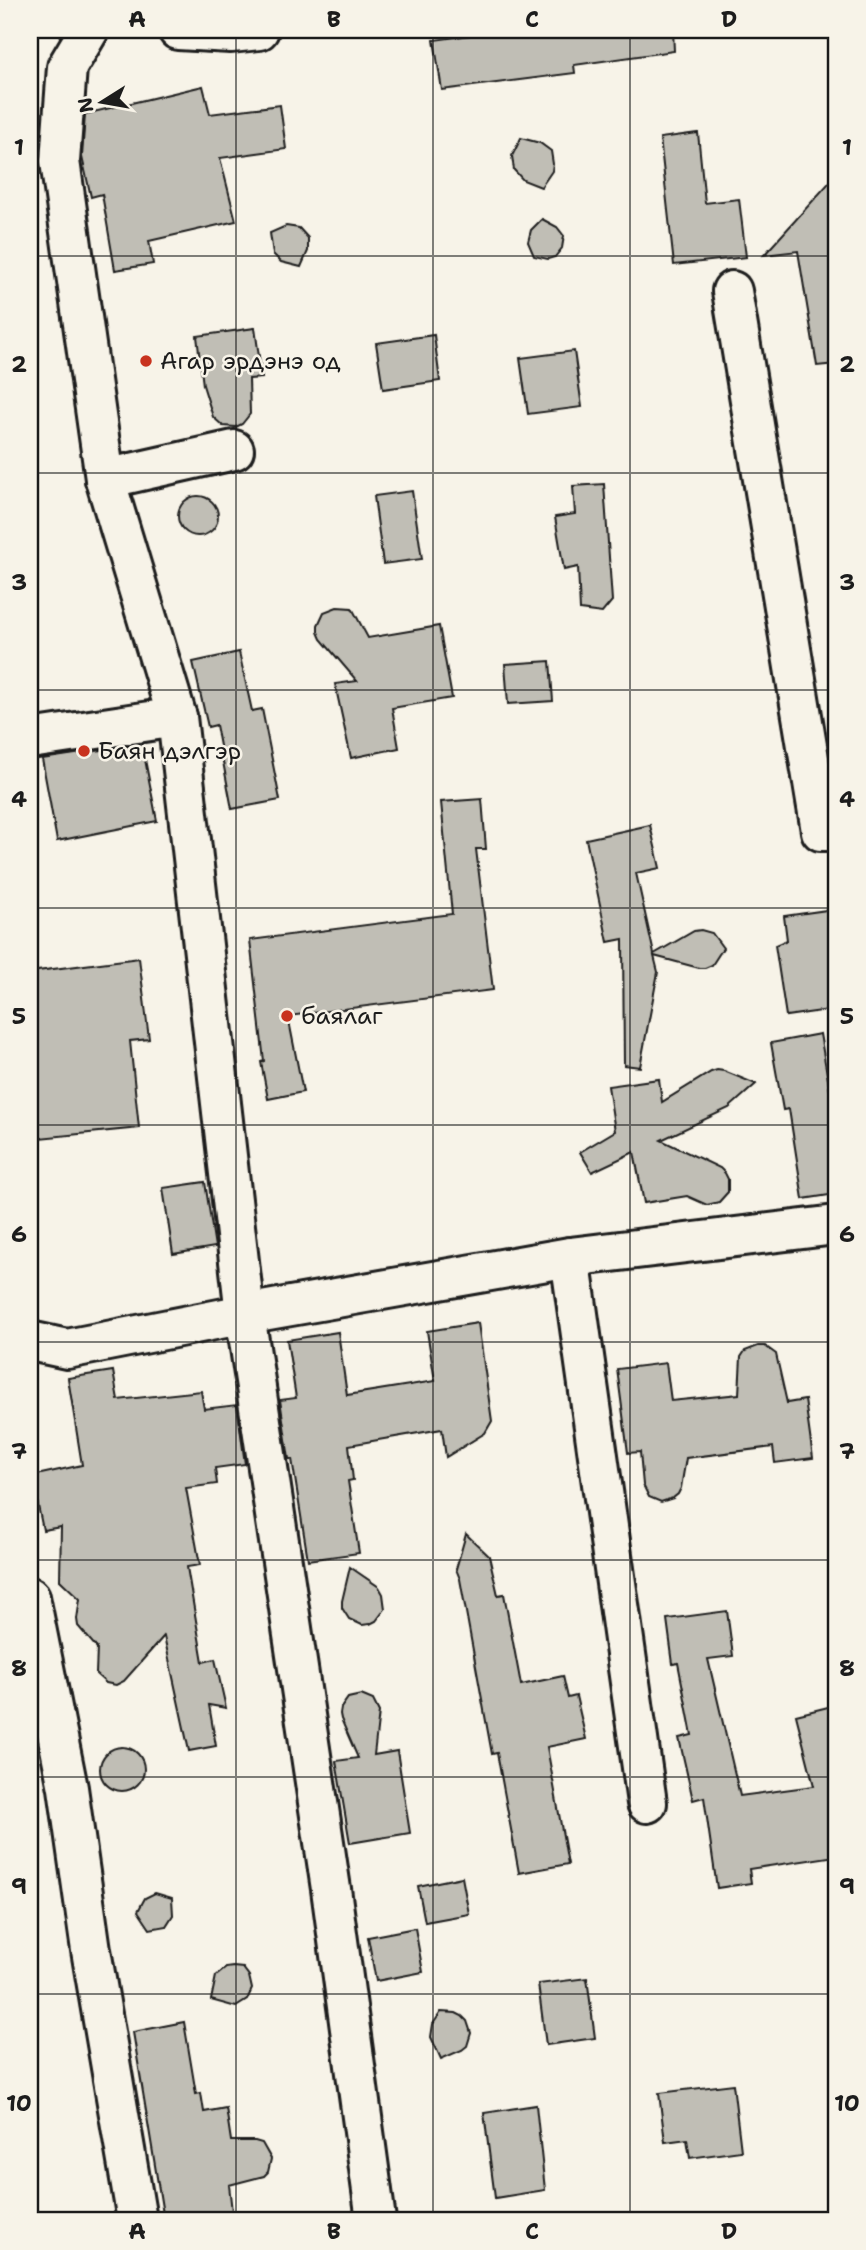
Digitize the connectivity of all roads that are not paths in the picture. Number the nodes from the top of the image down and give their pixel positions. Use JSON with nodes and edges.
{"nodes":[{"id":1,"x":89,"y":30,"type":"edge"},
{"id":2,"x":178,"y":30,"type":"edge"},
{"id":3,"x":259,"y":30,"type":"edge"},
{"id":4,"x":732,"y":290,"type":"dead end"},
{"id":5,"x":234,"y":450,"type":"dead end"},
{"id":6,"x":105,"y":479,"type":"junction"},
{"id":7,"x":177,"y":717,"type":"junction"},
{"id":8,"x":30,"y":738,"type":"edge"},
{"id":9,"x":836,"y":831,"type":"edge"},
{"id":10,"x":836,"y":1225,"type":"edge"},
{"id":11,"x":570,"y":1258,"type":"junction"},
{"id":12,"x":245,"y":1314,"type":"junction"},
{"id":13,"x":30,"y":1341,"type":"edge"},
{"id":14,"x":30,"y":1597,"type":"edge"},
{"id":15,"x":647,"y":1803,"type":"dead end"},
{"id":16,"x":137,"y":2220,"type":"edge"},
{"id":17,"x":376,"y":2220,"type":"edge"}],
"edges":[{"from":1,"to":6,"type":"street"},
{"from":2,"to":3,"type":"street"},
{"from":4,"to":9,"type":"street"},
{"from":5,"to":6,"type":"street"},
{"from":6,"to":7,"type":"street"},
{"from":7,"to":8,"type":"street"},
{"from":7,"to":12,"type":"street"},
{"from":10,"to":11,"type":"street"},
{"from":11,"to":12,"type":"street"},
{"from":11,"to":15,"type":"street"},
{"from":12,"to":13,"type":"street"},
{"from":12,"to":17,"type":"street"},
{"from":14,"to":16,"type":"street"}]}
